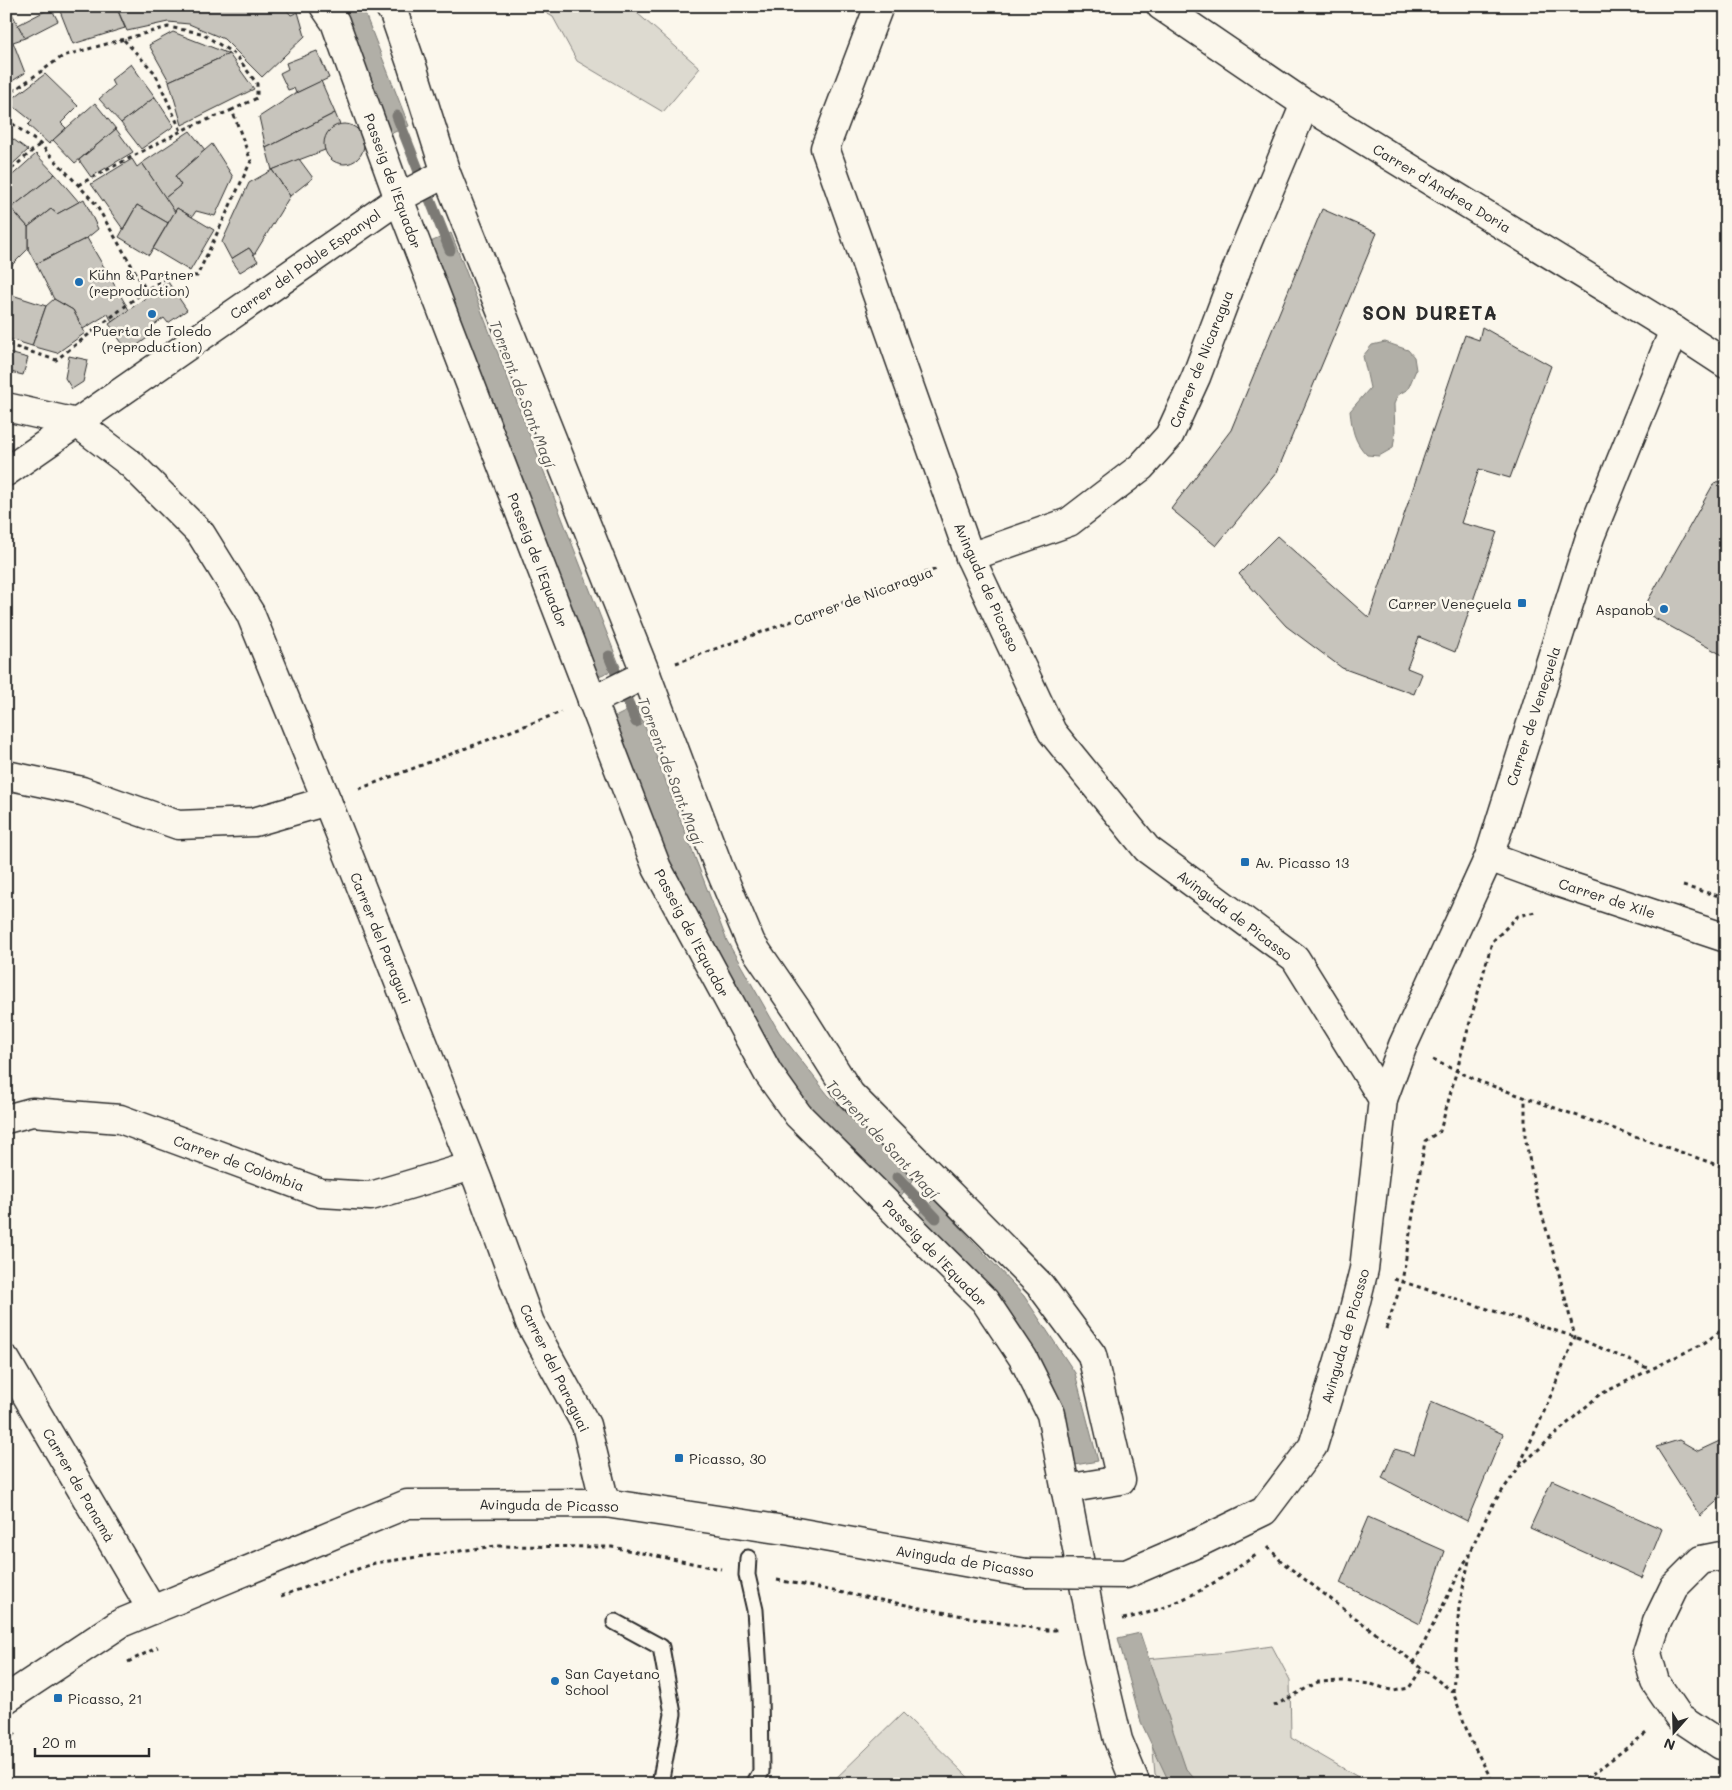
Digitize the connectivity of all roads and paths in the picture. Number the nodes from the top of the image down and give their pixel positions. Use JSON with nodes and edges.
{"nodes":[{"id":1,"x":324,"y":6,"type":"edge"},
{"id":2,"x":389,"y":6,"type":"edge"},
{"id":3,"x":879,"y":6,"type":"edge"},
{"id":4,"x":1161,"y":6,"type":"edge"},
{"id":5,"x":124,"y":39,"type":"junction"},
{"id":6,"x":6,"y":96,"type":"edge"},
{"id":7,"x":1305,"y":104,"type":"junction"},
{"id":8,"x":232,"y":110,"type":"junction"},
{"id":9,"x":6,"y":119,"type":"edge"},
{"id":10,"x":181,"y":131,"type":"junction"},
{"id":11,"x":40,"y":144,"type":"junction"},
{"id":12,"x":6,"y":174,"type":"edge"},
{"id":13,"x":443,"y":175,"type":"junction"},
{"id":14,"x":78,"y":185,"type":"junction"},
{"id":15,"x":403,"y":196,"type":"junction"},
{"id":16,"x":146,"y":290,"type":"junction"},
{"id":17,"x":1674,"y":330,"type":"junction"},
{"id":18,"x":6,"y":344,"type":"edge"},
{"id":19,"x":1726,"y":364,"type":"edge"},
{"id":20,"x":6,"y":407,"type":"edge"},
{"id":21,"x":77,"y":423,"type":"junction"},
{"id":22,"x":6,"y":472,"type":"edge"},
{"id":23,"x":970,"y":557,"type":"junction"},
{"id":24,"x":619,"y":687,"type":"junction"},
{"id":25,"x":6,"y":776,"type":"edge"},
{"id":26,"x":327,"y":801,"type":"junction"},
{"id":27,"x":1488,"y":857,"type":"junction"},
{"id":28,"x":1726,"y":938,"type":"edge"},
{"id":29,"x":1403,"y":1045,"type":"junction"},
{"id":30,"x":1525,"y":1097,"type":"junction"},
{"id":31,"x":1383,"y":1099,"type":"junction"},
{"id":32,"x":6,"y":1119,"type":"edge"},
{"id":33,"x":472,"y":1166,"type":"junction"},
{"id":34,"x":1726,"y":1168,"type":"edge"},
{"id":35,"x":1364,"y":1270,"type":"junction"},
{"id":36,"x":1726,"y":1327,"type":"edge"},
{"id":37,"x":1575,"y":1337,"type":"junction"},
{"id":38,"x":6,"y":1360,"type":"edge"},
{"id":39,"x":1651,"y":1370,"type":"junction"},
{"id":40,"x":1519,"y":1467,"type":"junction"},
{"id":41,"x":1066,"y":1490,"type":"junction"},
{"id":42,"x":605,"y":1503,"type":"junction"},
{"id":43,"x":1243,"y":1521,"type":"junction"},
{"id":44,"x":1472,"y":1547,"type":"junction"},
{"id":45,"x":1726,"y":1555,"type":"edge"},
{"id":46,"x":748,"y":1558,"type":"dead end"},
{"id":47,"x":747,"y":1575,"type":"junction"},
{"id":48,"x":276,"y":1597,"type":"dead end"},
{"id":49,"x":152,"y":1610,"type":"junction"},
{"id":50,"x":615,"y":1622,"type":"dead end"},
{"id":51,"x":994,"y":1622,"type":"dead end"},
{"id":52,"x":161,"y":1645,"type":"dead end"},
{"id":53,"x":126,"y":1662,"type":"dead end"},
{"id":54,"x":1414,"y":1663,"type":"junction"},
{"id":55,"x":1422,"y":1668,"type":"junction"},
{"id":56,"x":1453,"y":1692,"type":"junction"},
{"id":57,"x":6,"y":1699,"type":"edge"},
{"id":58,"x":1274,"y":1706,"type":"dead end"},
{"id":59,"x":1675,"y":1711,"type":"junction"},
{"id":60,"x":22,"y":1729,"type":"dead end"},
{"id":61,"x":6,"y":1740,"type":"edge"},
{"id":62,"x":1726,"y":1746,"type":"edge"},
{"id":63,"x":660,"y":1784,"type":"edge"},
{"id":64,"x":754,"y":1784,"type":"edge"},
{"id":65,"x":1136,"y":1784,"type":"edge"},
{"id":66,"x":1494,"y":1784,"type":"edge"},
{"id":67,"x":1579,"y":1784,"type":"edge"}],
"edges":[{"from":1,"to":15,"type":"street","name":"Passeig de l'Equador"},
{"from":2,"to":13,"type":"street","name":"Passeig de l'Equador"},
{"from":3,"to":23,"type":"street","name":"Avinguda de Picasso"},
{"from":4,"to":7,"type":"street","name":"Carrer d'Andrea Doria"},
{"from":5,"to":6,"type":"path"},
{"from":5,"to":8,"type":"path"},
{"from":5,"to":10,"type":"path"},
{"from":7,"to":17,"type":"street","name":"Carrer d'Andrea Doria"},
{"from":7,"to":23,"type":"street","name":"Carrer de Nicaragua"},
{"from":8,"to":10,"type":"path"},
{"from":8,"to":16,"type":"path"},
{"from":9,"to":11,"type":"path"},
{"from":10,"to":14,"type":"path"},
{"from":11,"to":12,"type":"path"},
{"from":11,"to":14,"type":"path"},
{"from":13,"to":15,"type":"street","name":"Carrer del Poble Espanyol"},
{"from":13,"to":24,"type":"street","name":"Passeig de l'Equador"},
{"from":14,"to":16,"type":"path"},
{"from":15,"to":21,"type":"street","name":"Carrer del Poble Espanyol"},
{"from":15,"to":24,"type":"street","name":"Passeig de l'Equador"},
{"from":16,"to":18,"type":"path"},
{"from":17,"to":19,"type":"street","name":"Carrer d'Andrea Doria"},
{"from":17,"to":27,"type":"street","name":"Carrer de Veneçuela"},
{"from":20,"to":21,"type":"street"},
{"from":21,"to":22,"type":"street","name":"Carrer del Poble Espanyol"},
{"from":21,"to":26,"type":"street","name":"Carrer del Paraguai"},
{"from":23,"to":24,"type":"path","name":"Carrer de Nicaragua"},
{"from":23,"to":31,"type":"street","name":"Avinguda de Picasso"},
{"from":24,"to":26,"type":"path","name":"Carrer de Nicaragua"},
{"from":24,"to":41,"type":"street","name":"Passeig de l'Equador"},
{"from":24,"to":41,"type":"street","name":"Passeig de l'Equador"},
{"from":25,"to":26,"type":"street"},
{"from":26,"to":33,"type":"street","name":"Carrer del Paraguai"},
{"from":27,"to":28,"type":"street","name":"Carrer de Xile"},
{"from":27,"to":29,"type":"street","name":"Carrer de Veneçuela"},
{"from":29,"to":30,"type":"path"},
{"from":29,"to":31,"type":"street","name":"Carrer de Veneçuela"},
{"from":30,"to":34,"type":"path"},
{"from":30,"to":37,"type":"path"},
{"from":31,"to":35,"type":"street","name":"Avinguda de Picasso"},
{"from":32,"to":33,"type":"street","name":"Carrer de Colòmbia"},
{"from":33,"to":42,"type":"street","name":"Carrer del Paraguai"},
{"from":35,"to":37,"type":"path"},
{"from":35,"to":43,"type":"street","name":"Avinguda de Picasso"},
{"from":36,"to":39,"type":"path"},
{"from":37,"to":39,"type":"path"},
{"from":37,"to":40,"type":"path"},
{"from":38,"to":49,"type":"street","name":"Carrer de Panamà"},
{"from":39,"to":40,"type":"path"},
{"from":40,"to":44,"type":"path"},
{"from":41,"to":65,"type":"street"},
{"from":42,"to":43,"type":"street","name":"Avinguda de Picasso","bridge":true},
{"from":42,"to":49,"type":"street","name":"Avinguda de Picasso"},
{"from":43,"to":54,"type":"path"},
{"from":44,"to":54,"type":"path"},
{"from":44,"to":56,"type":"path"},
{"from":45,"to":59,"type":"street"},
{"from":46,"to":47,"type":"lane"},
{"from":47,"to":48,"type":"path"},
{"from":47,"to":51,"type":"path"},
{"from":47,"to":64,"type":"lane"},
{"from":49,"to":57,"type":"street","name":"Avinguda de Picasso"},
{"from":50,"to":63,"type":"lane"},
{"from":52,"to":53,"type":"path"},
{"from":54,"to":55,"type":"path"},
{"from":55,"to":56,"type":"path"},
{"from":55,"to":58,"type":"path"},
{"from":56,"to":66,"type":"path"},
{"from":59,"to":62,"type":"street"},
{"from":59,"to":67,"type":"path"},
{"from":60,"to":61,"type":"path"}]}
